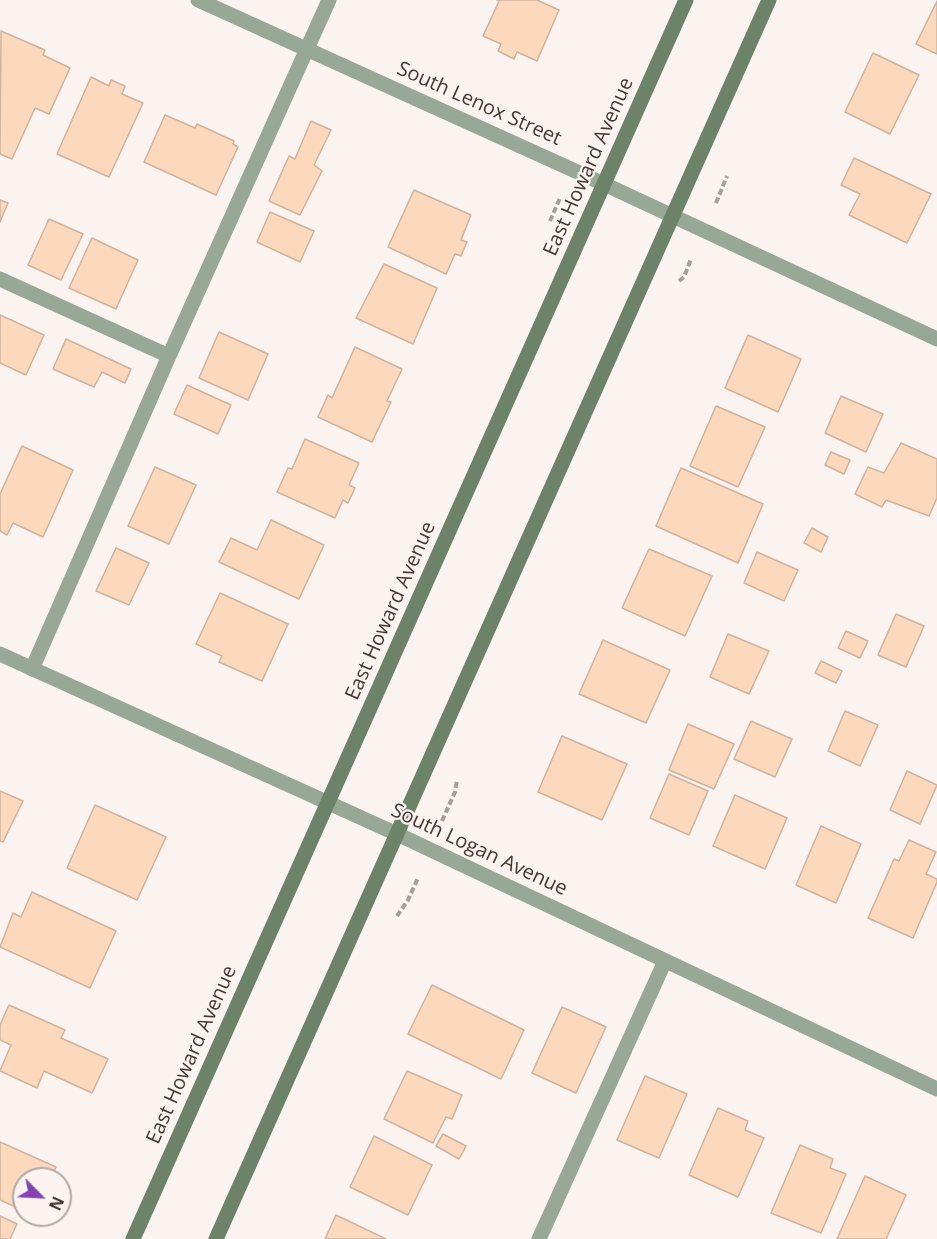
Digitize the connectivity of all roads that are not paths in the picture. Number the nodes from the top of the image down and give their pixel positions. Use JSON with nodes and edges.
{"nodes":[{"id":1,"x":198,"y":0,"type":"edge"},
{"id":2,"x":329,"y":0,"type":"edge"},
{"id":3,"x":686,"y":0,"type":"edge"},
{"id":4,"x":769,"y":0,"type":"edge"},
{"id":5,"x":307,"y":50,"type":"junction"},
{"id":6,"x":604,"y":184,"type":"junction"},
{"id":7,"x":673,"y":216,"type":"junction"},
{"id":8,"x":0,"y":279,"type":"edge"},
{"id":9,"x":937,"y":339,"type":"edge"},
{"id":10,"x":169,"y":356,"type":"junction"},
{"id":11,"x":0,"y":654,"type":"edge"},
{"id":12,"x":32,"y":669,"type":"junction"},
{"id":13,"x":328,"y":803,"type":"junction"},
{"id":14,"x":397,"y":834,"type":"junction"},
{"id":15,"x":665,"y":961,"type":"junction"},
{"id":16,"x":937,"y":1089,"type":"edge"},
{"id":17,"x":133,"y":1239,"type":"edge"},
{"id":18,"x":216,"y":1239,"type":"edge"},
{"id":19,"x":539,"y":1239,"type":"edge"}],
"edges":[{"from":1,"to":5,"type":"street","name":"South Lenox Street"},
{"from":2,"to":5,"type":"street"},
{"from":3,"to":6,"type":"main road","name":"East Howard Avenue"},
{"from":4,"to":7,"type":"main road"},
{"from":5,"to":6,"type":"street","name":"South Lenox Street"},
{"from":5,"to":10,"type":"street"},
{"from":6,"to":7,"type":"street","name":"South Lenox Street"},
{"from":6,"to":13,"type":"main road","name":"East Howard Avenue"},
{"from":7,"to":9,"type":"street","name":"South Lenox Street"},
{"from":7,"to":14,"type":"main road"},
{"from":8,"to":10,"type":"street"},
{"from":10,"to":12,"type":"street"},
{"from":11,"to":12,"type":"street","name":"South Logan Avenue"},
{"from":12,"to":13,"type":"street","name":"South Logan Avenue"},
{"from":13,"to":14,"type":"street","name":"South Logan Avenue"},
{"from":13,"to":17,"type":"main road","name":"East Howard Avenue"},
{"from":14,"to":15,"type":"street","name":"South Logan Avenue"},
{"from":14,"to":18,"type":"main road"},
{"from":15,"to":16,"type":"street","name":"South Logan Avenue"},
{"from":15,"to":19,"type":"street"}]}
